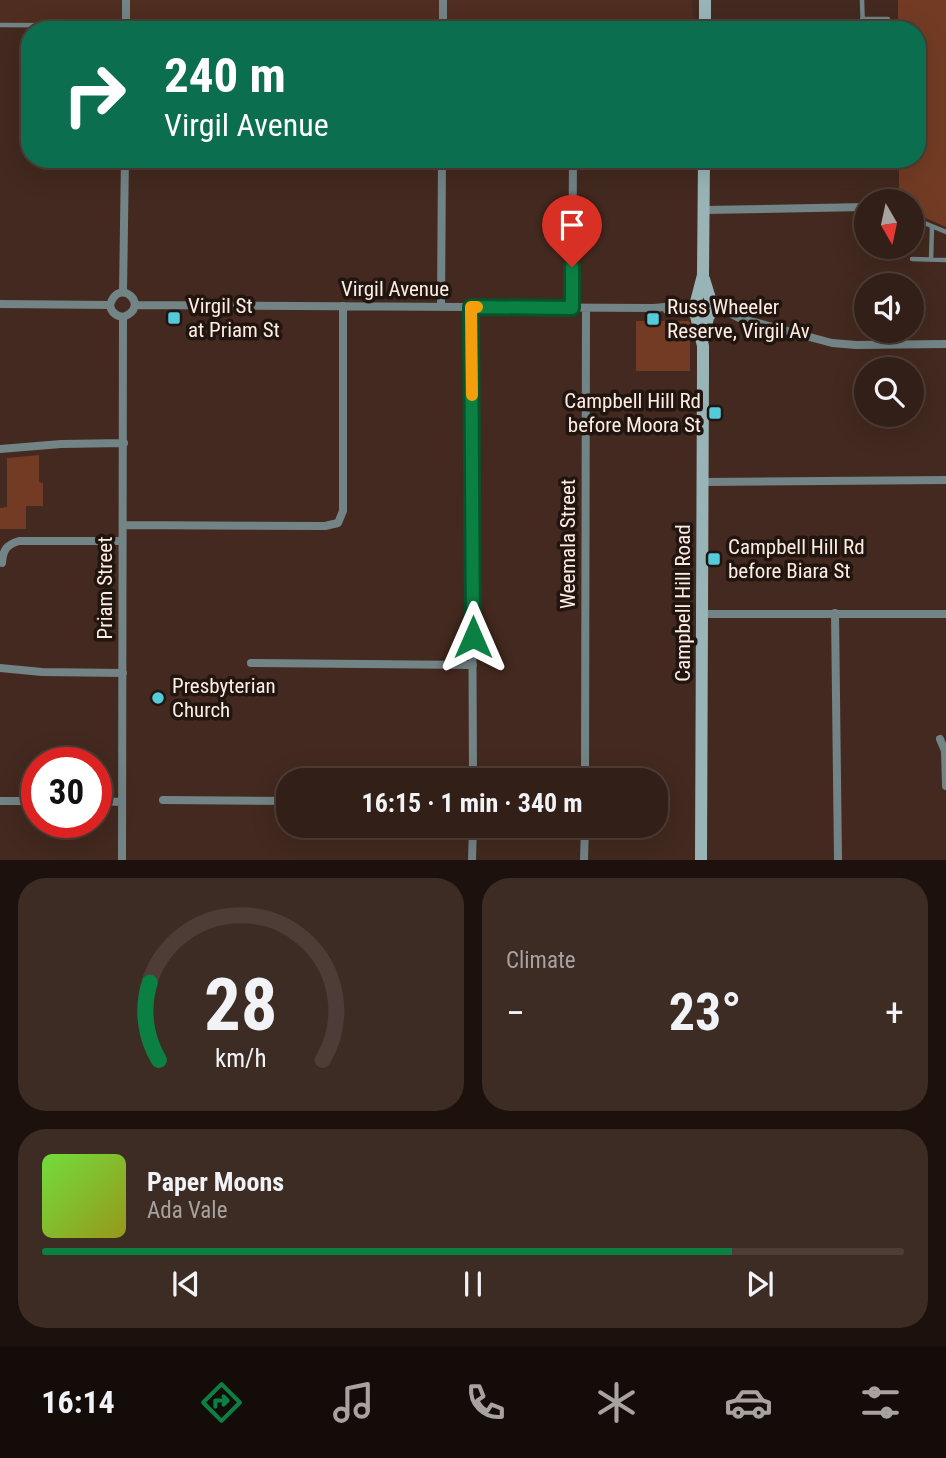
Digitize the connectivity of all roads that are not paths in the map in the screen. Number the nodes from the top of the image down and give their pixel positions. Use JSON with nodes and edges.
{"nodes":[{"id":1,"x":126,"y":0,"type":"edge"},
{"id":2,"x":443,"y":0,"type":"edge"},
{"id":3,"x":705,"y":0,"type":"edge"},
{"id":4,"x":862,"y":0,"type":"edge"},
{"id":5,"x":862,"y":19,"type":"joint"},
{"id":6,"x":888,"y":19,"type":"dead end"},
{"id":7,"x":126,"y":21,"type":"edge"},
{"id":8,"x":443,"y":21,"type":"edge"},
{"id":9,"x":705,"y":21,"type":"edge"},
{"id":10,"x":0,"y":25,"type":"edge"},
{"id":11,"x":21,"y":26,"type":"edge"},
{"id":12,"x":125,"y":168,"type":"edge"},
{"id":13,"x":442,"y":168,"type":"edge"},
{"id":14,"x":573,"y":168,"type":"edge"},
{"id":15,"x":704,"y":168,"type":"edge"},
{"id":16,"x":854,"y":207,"type":"edge"},
{"id":17,"x":704,"y":210,"type":"junction"},
{"id":18,"x":924,"y":223,"type":"edge"},
{"id":19,"x":932,"y":227,"type":"junction"},
{"id":20,"x":946,"y":232,"type":"edge"},
{"id":21,"x":912,"y":259,"type":"dead end"},
{"id":22,"x":931,"y":260,"type":"junction"},
{"id":23,"x":946,"y":260,"type":"edge"},
{"id":24,"x":123,"y":292,"type":"junction"},
{"id":25,"x":0,"y":304,"type":"edge"},
{"id":26,"x":110,"y":304,"type":"junction"},
{"id":27,"x":135,"y":305,"type":"junction"},
{"id":28,"x":343,"y":306,"type":"junction"},
{"id":29,"x":441,"y":306,"type":"junction"},
{"id":30,"x":471,"y":307,"type":"junction"},
{"id":31,"x":572,"y":308,"type":"junction"},
{"id":32,"x":586,"y":308,"type":"junction"},
{"id":33,"x":703,"y":310,"type":"junction"},
{"id":34,"x":123,"y":317,"type":"junction"},
{"id":35,"x":946,"y":344,"type":"edge"},
{"id":36,"x":124,"y":443,"type":"junction"},
{"id":37,"x":0,"y":449,"type":"edge"},
{"id":38,"x":946,"y":480,"type":"edge"},
{"id":39,"x":702,"y":482,"type":"junction"},
{"id":40,"x":123,"y":525,"type":"junction"},
{"id":41,"x":122,"y":541,"type":"junction"},
{"id":42,"x":2,"y":563,"type":"dead end"},
{"id":43,"x":835,"y":613,"type":"junction"},
{"id":44,"x":701,"y":614,"type":"junction"},
{"id":45,"x":946,"y":614,"type":"edge"},
{"id":46,"x":251,"y":663,"type":"dead end"},
{"id":47,"x":473,"y":665,"type":"junction"},
{"id":48,"x":0,"y":668,"type":"edge"},
{"id":49,"x":122,"y":673,"type":"junction"},
{"id":50,"x":940,"y":739,"type":"dead end"},
{"id":51,"x":473,"y":768,"type":"edge"},
{"id":52,"x":585,"y":768,"type":"edge"},
{"id":53,"x":946,"y":786,"type":"edge"},
{"id":54,"x":163,"y":800,"type":"dead end"},
{"id":55,"x":0,"y":801,"type":"edge"},
{"id":56,"x":21,"y":801,"type":"edge"},
{"id":57,"x":276,"y":801,"type":"edge"},
{"id":58,"x":112,"y":802,"type":"edge"},
{"id":59,"x":122,"y":802,"type":"junction"},
{"id":60,"x":472,"y":838,"type":"edge"},
{"id":61,"x":585,"y":838,"type":"edge"},
{"id":62,"x":122,"y":859,"type":"edge"},
{"id":63,"x":472,"y":859,"type":"edge"},
{"id":64,"x":584,"y":859,"type":"edge"},
{"id":65,"x":701,"y":859,"type":"edge"},
{"id":66,"x":838,"y":859,"type":"edge"}],
"edges":[{"from":1,"to":7,"type":"street"},
{"from":2,"to":8,"type":"street"},
{"from":3,"to":9,"type":"street"},
{"from":4,"to":5,"type":"lane"},
{"from":5,"to":6,"type":"lane"},
{"from":10,"to":11,"type":"lane"},
{"from":12,"to":24,"type":"street"},
{"from":13,"to":29,"type":"street"},
{"from":14,"to":31,"type":"street"},
{"from":15,"to":17,"type":"street","name":"Campbell Hill Road"},
{"from":16,"to":17,"type":"street"},
{"from":17,"to":33,"type":"street","name":"Campbell Hill Road"},
{"from":18,"to":19,"type":"lane"},
{"from":19,"to":20,"type":"lane"},
{"from":19,"to":22,"type":"lane"},
{"from":21,"to":22,"type":"lane"},
{"from":22,"to":23,"type":"lane"},
{"from":24,"to":26,"type":"street"},
{"from":24,"to":27,"type":"street"},
{"from":25,"to":26,"type":"street"},
{"from":26,"to":34,"type":"street"},
{"from":27,"to":28,"type":"street","name":"Virgil Avenue"},
{"from":27,"to":34,"type":"street"},
{"from":28,"to":29,"type":"street","name":"Virgil Avenue"},
{"from":28,"to":40,"type":"street"},
{"from":29,"to":30,"type":"street","name":"Virgil Avenue"},
{"from":30,"to":31,"type":"street","name":"Virgil Avenue"},
{"from":30,"to":47,"type":"street"},
{"from":31,"to":32,"type":"street","name":"Virgil Avenue"},
{"from":32,"to":33,"type":"street","name":"Virgil Avenue"},
{"from":32,"to":52,"type":"street","name":"Weemala Street"},
{"from":33,"to":35,"type":"street","name":"Virgil Avenue"},
{"from":33,"to":39,"type":"street","name":"Campbell Hill Road"},
{"from":34,"to":36,"type":"street","name":"Priam Street"},
{"from":36,"to":37,"type":"street"},
{"from":36,"to":40,"type":"street","name":"Priam Street"},
{"from":38,"to":39,"type":"street"},
{"from":39,"to":44,"type":"street","name":"Campbell Hill Road"},
{"from":40,"to":41,"type":"street","name":"Priam Street"},
{"from":41,"to":42,"type":"street"},
{"from":41,"to":49,"type":"street","name":"Priam Street"},
{"from":43,"to":44,"type":"street"},
{"from":43,"to":45,"type":"street"},
{"from":43,"to":66,"type":"street"},
{"from":44,"to":65,"type":"street","name":"Campbell Hill Road"},
{"from":46,"to":47,"type":"street"},
{"from":47,"to":51,"type":"street"},
{"from":48,"to":49,"type":"street"},
{"from":49,"to":59,"type":"street","name":"Priam Street"},
{"from":50,"to":53,"type":"street"},
{"from":54,"to":57,"type":"street"},
{"from":55,"to":56,"type":"street"},
{"from":58,"to":59,"type":"street"},
{"from":59,"to":62,"type":"street","name":"Priam Street"},
{"from":60,"to":63,"type":"street"},
{"from":61,"to":64,"type":"street"}]}
